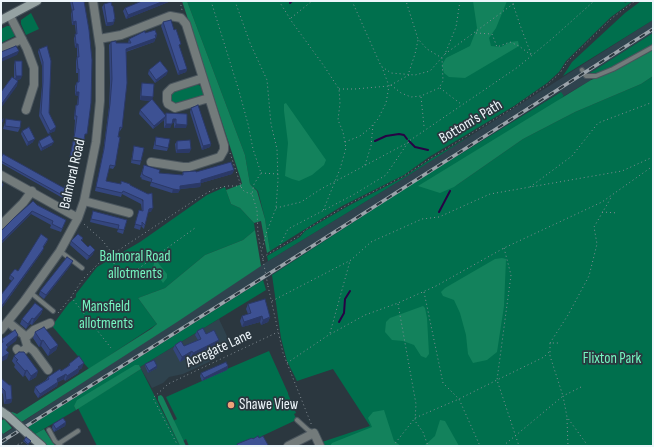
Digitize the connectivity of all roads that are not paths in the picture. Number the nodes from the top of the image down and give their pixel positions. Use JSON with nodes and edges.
{"nodes":[{"id":1,"x":37,"y":1,"type":"edge"},
{"id":2,"x":93,"y":1,"type":"edge"},
{"id":3,"x":10,"y":16,"type":"junction"},
{"id":4,"x":1,"y":20,"type":"edge"},
{"id":5,"x":22,"y":39,"type":"junction"},
{"id":6,"x":99,"y":39,"type":"junction"},
{"id":7,"x":653,"y":48,"type":"edge"},
{"id":8,"x":1,"y":49,"type":"edge"},
{"id":9,"x":582,"y":70,"type":"dead end"},
{"id":10,"x":203,"y":78,"type":"junction"},
{"id":11,"x":209,"y":98,"type":"junction"},
{"id":12,"x":26,"y":110,"type":"dead end"},
{"id":13,"x":151,"y":162,"type":"dead end"},
{"id":14,"x":1,"y":175,"type":"edge"},
{"id":15,"x":32,"y":191,"type":"junction"},
{"id":16,"x":84,"y":201,"type":"junction"},
{"id":17,"x":129,"y":213,"type":"dead end"},
{"id":18,"x":78,"y":218,"type":"junction"},
{"id":19,"x":1,"y":225,"type":"edge"},
{"id":20,"x":60,"y":251,"type":"junction"},
{"id":21,"x":82,"y":268,"type":"dead end"},
{"id":22,"x":31,"y":293,"type":"junction"},
{"id":23,"x":53,"y":311,"type":"dead end"},
{"id":24,"x":8,"y":322,"type":"junction"},
{"id":25,"x":50,"y":323,"type":"road end"},
{"id":26,"x":1,"y":330,"type":"edge"},
{"id":27,"x":25,"y":338,"type":"junction"},
{"id":28,"x":28,"y":347,"type":"junction"},
{"id":29,"x":17,"y":349,"type":"dead end"},
{"id":30,"x":48,"y":369,"type":"dead end"},
{"id":31,"x":4,"y":414,"type":"edge"},
{"id":32,"x":297,"y":420,"type":"dead end"},
{"id":33,"x":49,"y":430,"type":"dead end"},
{"id":34,"x":78,"y":431,"type":"dead end"},
{"id":35,"x":314,"y":433,"type":"junction"},
{"id":36,"x":60,"y":445,"type":"edge"},
{"id":37,"x":42,"y":446,"type":"edge"},
{"id":38,"x":288,"y":446,"type":"edge"},
{"id":39,"x":320,"y":446,"type":"edge"}],
"edges":[{"from":1,"to":3,"type":"street"},
{"from":2,"to":6,"type":"street","name":"Balmoral Road"},
{"from":3,"to":4,"type":"street"},
{"from":3,"to":5,"type":"street"},
{"from":5,"to":8,"type":"street"},
{"from":5,"to":12,"type":"street"},
{"from":6,"to":10,"type":"street"},
{"from":6,"to":16,"type":"street","name":"Balmoral Road"},
{"from":7,"to":9,"type":"lane"},
{"from":10,"to":11,"type":"street"},
{"from":10,"to":11,"type":"street"},
{"from":11,"to":13,"type":"street"},
{"from":14,"to":15,"type":"street"},
{"from":15,"to":18,"type":"street"},
{"from":15,"to":19,"type":"street"},
{"from":16,"to":17,"type":"street"},
{"from":16,"to":18,"type":"street","name":"Balmoral Road"},
{"from":18,"to":20,"type":"street","name":"Balmoral Road"},
{"from":20,"to":21,"type":"lane"},
{"from":20,"to":22,"type":"street","name":"Balmoral Road"},
{"from":22,"to":23,"type":"lane"},
{"from":22,"to":24,"type":"street","name":"Balmoral Road"},
{"from":24,"to":26,"type":"street","name":"Balmoral Road"},
{"from":24,"to":27,"type":"street"},
{"from":25,"to":27,"type":"street"},
{"from":27,"to":28,"type":"street"},
{"from":28,"to":29,"type":"street"},
{"from":28,"to":30,"type":"street"},
{"from":31,"to":37,"type":"street","bridge":true},
{"from":32,"to":35,"type":"lane"},
{"from":33,"to":36,"type":"lane"},
{"from":34,"to":36,"type":"lane"},
{"from":35,"to":38,"type":"street"},
{"from":35,"to":39,"type":"street"}]}
